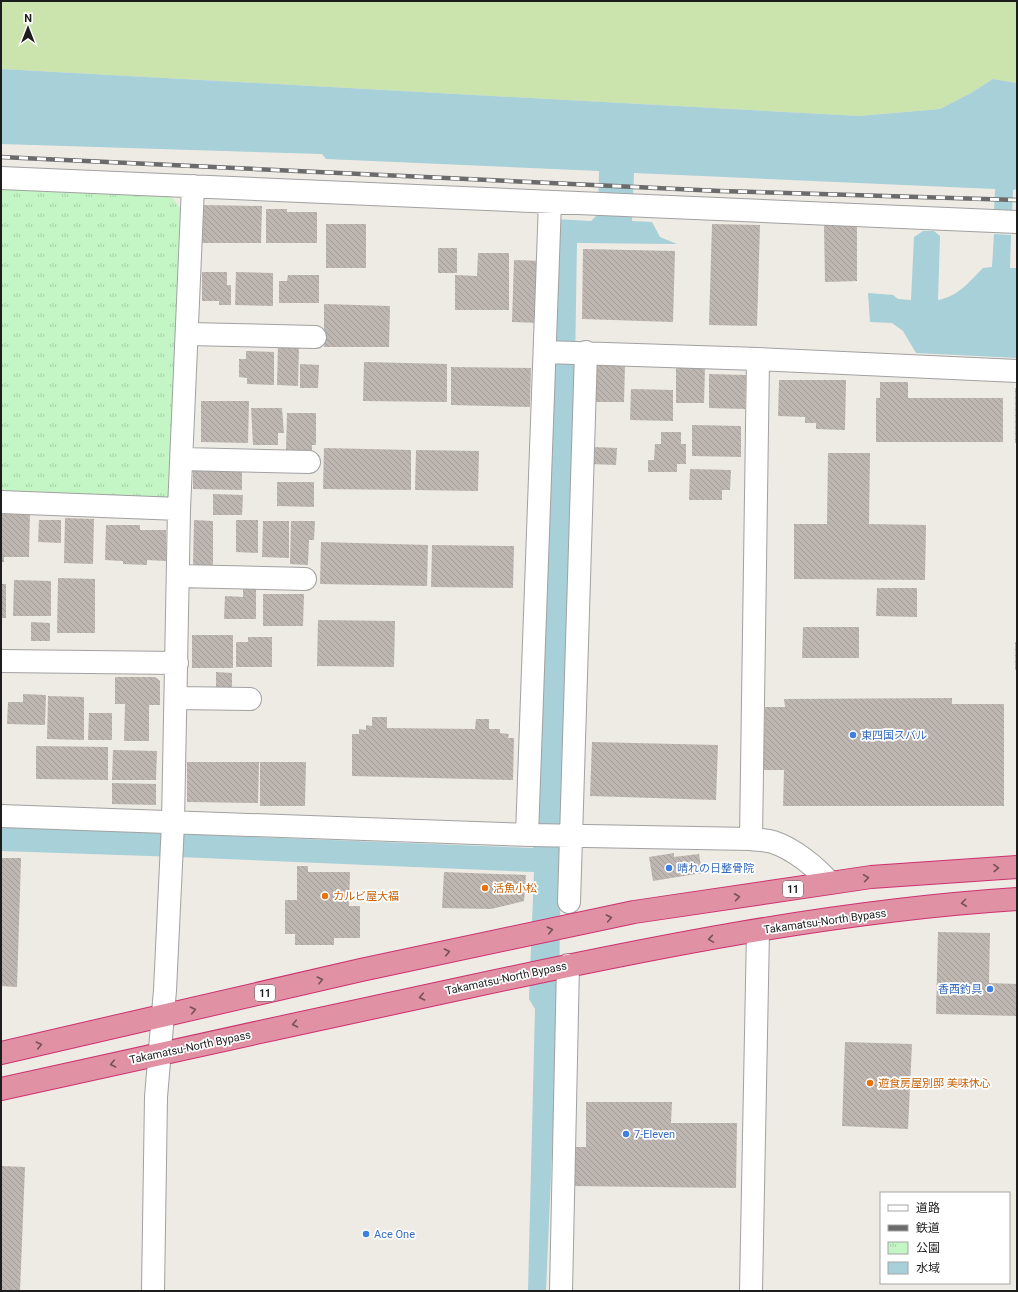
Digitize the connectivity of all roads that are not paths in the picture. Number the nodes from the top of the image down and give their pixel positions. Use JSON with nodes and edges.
{"nodes":[{"id":1,"x":1,"y":178,"type":"edge"},
{"id":2,"x":193,"y":186,"type":"junction"},
{"id":3,"x":550,"y":202,"type":"junction"},
{"id":4,"x":1017,"y":222,"type":"edge"},
{"id":5,"x":188,"y":334,"type":"junction"},
{"id":6,"x":315,"y":337,"type":"dead end"},
{"id":7,"x":545,"y":352,"type":"junction"},
{"id":8,"x":586,"y":352,"type":"junction"},
{"id":9,"x":758,"y":359,"type":"junction"},
{"id":10,"x":1017,"y":371,"type":"edge"},
{"id":11,"x":182,"y":459,"type":"junction"},
{"id":12,"x":309,"y":462,"type":"dead end"},
{"id":13,"x":1,"y":502,"type":"edge"},
{"id":14,"x":179,"y":509,"type":"junction"},
{"id":15,"x":178,"y":576,"type":"junction"},
{"id":16,"x":305,"y":579,"type":"dead end"},
{"id":17,"x":1,"y":661,"type":"edge"},
{"id":18,"x":177,"y":663,"type":"junction"},
{"id":19,"x":176,"y":698,"type":"junction"},
{"id":20,"x":250,"y":699,"type":"dead end"},
{"id":21,"x":1,"y":816,"type":"edge"},
{"id":22,"x":173,"y":823,"type":"junction"},
{"id":23,"x":529,"y":835,"type":"junction"},
{"id":24,"x":570,"y":836,"type":"junction"},
{"id":25,"x":751,"y":839,"type":"junction"},
{"id":26,"x":1017,"y":867,"type":"edge"},
{"id":27,"x":830,"y":883,"type":"junction"},
{"id":28,"x":1017,"y":899,"type":"edge"},
{"id":29,"x":569,"y":902,"type":"dead end"},
{"id":30,"x":758,"y":931,"type":"junction"},
{"id":31,"x":564,"y":966,"type":"junction"},
{"id":32,"x":162,"y":1016,"type":"junction"},
{"id":33,"x":1,"y":1053,"type":"edge"},
{"id":34,"x":159,"y":1054,"type":"junction"},
{"id":35,"x":1,"y":1089,"type":"edge"},
{"id":36,"x":152,"y":1291,"type":"edge"},
{"id":37,"x":561,"y":1291,"type":"edge"},
{"id":38,"x":751,"y":1291,"type":"edge"}],
"edges":[{"from":1,"to":2,"type":"street"},
{"from":2,"to":3,"type":"street"},
{"from":2,"to":5,"type":"street"},
{"from":3,"to":4,"type":"street"},
{"from":3,"to":7,"type":"street"},
{"from":5,"to":6,"type":"street"},
{"from":5,"to":11,"type":"street"},
{"from":7,"to":8,"type":"street"},
{"from":7,"to":23,"type":"street"},
{"from":8,"to":9,"type":"street"},
{"from":8,"to":24,"type":"street"},
{"from":9,"to":10,"type":"street"},
{"from":9,"to":25,"type":"street"},
{"from":11,"to":12,"type":"street"},
{"from":11,"to":14,"type":"street"},
{"from":13,"to":14,"type":"street"},
{"from":14,"to":15,"type":"street"},
{"from":15,"to":16,"type":"street"},
{"from":15,"to":18,"type":"street"},
{"from":17,"to":18,"type":"street"},
{"from":18,"to":19,"type":"street"},
{"from":19,"to":20,"type":"street"},
{"from":19,"to":22,"type":"street"},
{"from":21,"to":22,"type":"street"},
{"from":22,"to":23,"type":"street"},
{"from":22,"to":32,"type":"street"},
{"from":23,"to":24,"type":"street"},
{"from":24,"to":25,"type":"street"},
{"from":24,"to":29,"type":"street"},
{"from":25,"to":27,"type":"street"},
{"from":27,"to":26,"type":"highway","number":"11","one_way":true},
{"from":32,"to":27,"type":"highway","number":"11","one_way":true},
{"from":28,"to":30,"type":"highway","name":"Takamatsu-North Bypass","one_way":true},
{"from":30,"to":31,"type":"highway","name":"Takamatsu-North Bypass","one_way":true},
{"from":30,"to":38,"type":"street"},
{"from":31,"to":34,"type":"highway","name":"Takamatsu-North Bypass","one_way":true},
{"from":31,"to":37,"type":"street"},
{"from":33,"to":32,"type":"highway","number":"11","one_way":true},
{"from":32,"to":34,"type":"street"},
{"from":34,"to":35,"type":"highway","name":"Takamatsu-North Bypass","one_way":true},
{"from":34,"to":36,"type":"street"}]}
